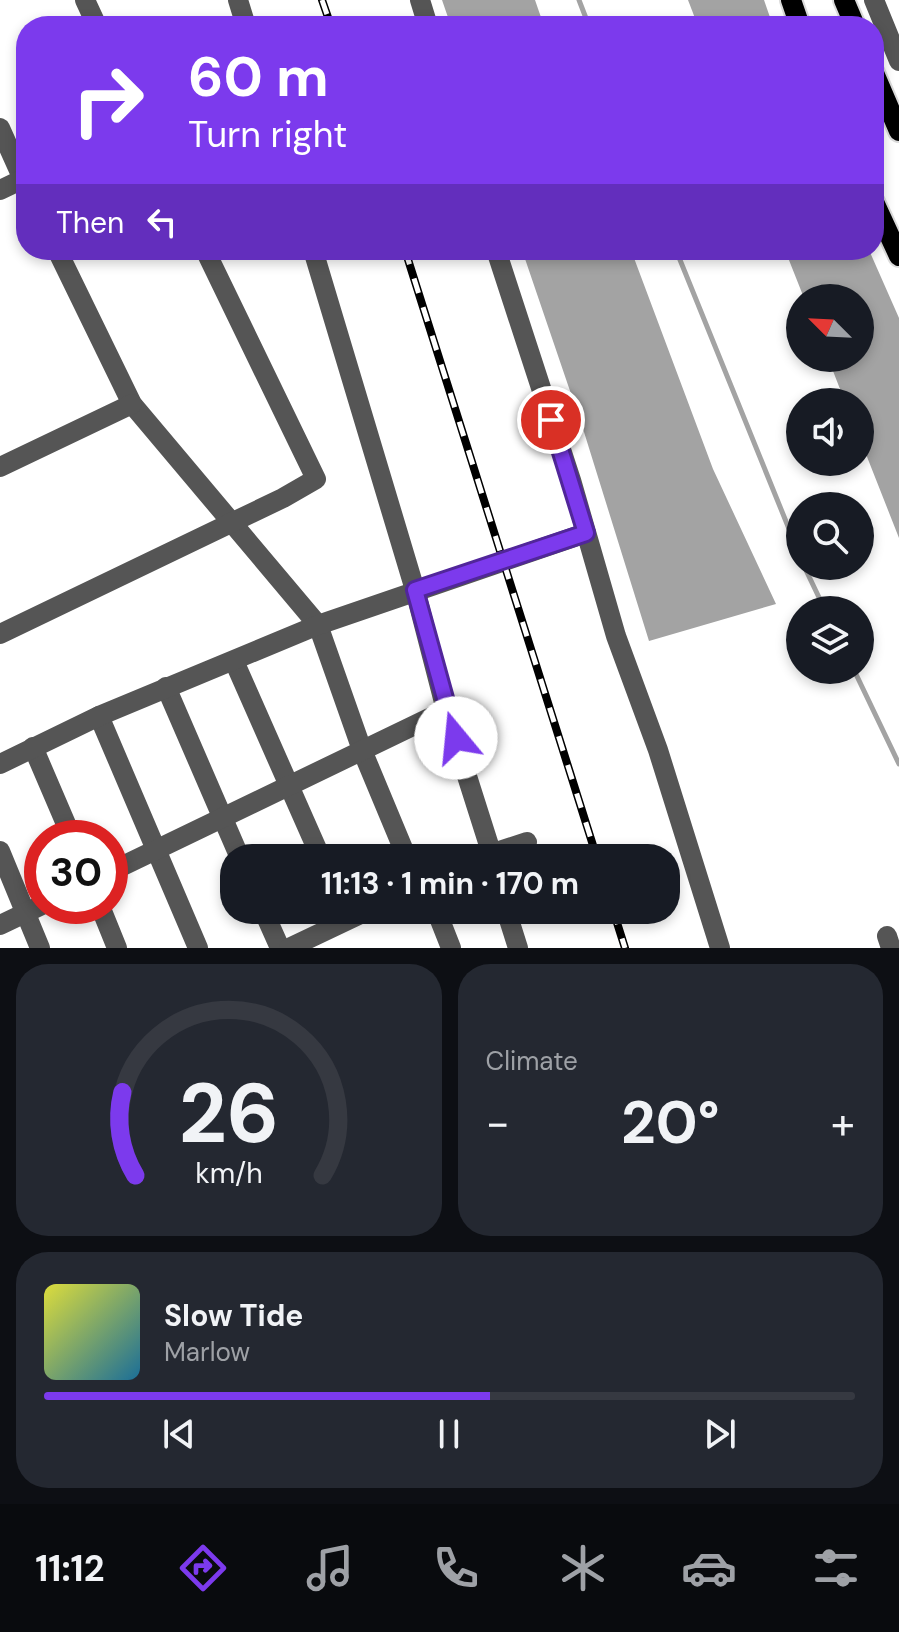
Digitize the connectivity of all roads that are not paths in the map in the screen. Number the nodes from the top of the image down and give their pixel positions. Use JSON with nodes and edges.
{"nodes":[{"id":1,"x":884,"y":24,"type":"edge"},
{"id":2,"x":899,"y":61,"type":"edge"},
{"id":3,"x":884,"y":96,"type":"edge"},
{"id":4,"x":0,"y":128,"type":"edge"},
{"id":5,"x":899,"y":131,"type":"edge"},
{"id":6,"x":16,"y":164,"type":"edge"},
{"id":7,"x":884,"y":224,"type":"edge"},
{"id":8,"x":899,"y":256,"type":"edge"},
{"id":9,"x":62,"y":260,"type":"edge"},
{"id":10,"x":210,"y":260,"type":"edge"},
{"id":11,"x":316,"y":260,"type":"edge"},
{"id":12,"x":499,"y":260,"type":"edge"},
{"id":13,"x":132,"y":404,"type":"junction"},
{"id":14,"x":0,"y":467,"type":"edge"},
{"id":15,"x":234,"y":522,"type":"junction"},
{"id":16,"x":586,"y":533,"type":"junction"},
{"id":17,"x":415,"y":590,"type":"junction"},
{"id":18,"x":318,"y":625,"type":"junction"},
{"id":19,"x":0,"y":634,"type":"edge"},
{"id":20,"x":234,"y":661,"type":"junction"},
{"id":21,"x":166,"y":687,"type":"junction"},
{"id":22,"x":446,"y":710,"type":"junction"},
{"id":23,"x":99,"y":716,"type":"junction"},
{"id":24,"x":33,"y":747,"type":"junction"},
{"id":25,"x":362,"y":750,"type":"junction"},
{"id":26,"x":0,"y":764,"type":"edge"},
{"id":27,"x":292,"y":784,"type":"junction"},
{"id":28,"x":222,"y":818,"type":"junction"},
{"id":29,"x":64,"y":820,"type":"edge"},
{"id":30,"x":527,"y":842,"type":"dead end"},
{"id":31,"x":234,"y":844,"type":"edge"},
{"id":32,"x":316,"y":844,"type":"edge"},
{"id":33,"x":401,"y":844,"type":"edge"},
{"id":34,"x":485,"y":844,"type":"edge"},
{"id":35,"x":521,"y":844,"type":"edge"},
{"id":36,"x":155,"y":850,"type":"junction"},
{"id":37,"x":0,"y":851,"type":"edge"},
{"id":38,"x":128,"y":863,"type":"edge"},
{"id":39,"x":24,"y":892,"type":"edge"},
{"id":40,"x":24,"y":914,"type":"edge"},
{"id":41,"x":36,"y":924,"type":"edge"},
{"id":42,"x":107,"y":924,"type":"edge"},
{"id":43,"x":269,"y":924,"type":"edge"},
{"id":44,"x":330,"y":924,"type":"edge"},
{"id":45,"x":442,"y":924,"type":"edge"},
{"id":46,"x":510,"y":924,"type":"edge"},
{"id":47,"x":0,"y":925,"type":"edge"},
{"id":48,"x":40,"y":948,"type":"edge"},
{"id":49,"x":117,"y":948,"type":"edge"},
{"id":50,"x":198,"y":948,"type":"edge"},
{"id":51,"x":280,"y":948,"type":"edge"},
{"id":52,"x":289,"y":948,"type":"edge"},
{"id":53,"x":451,"y":948,"type":"edge"},
{"id":54,"x":518,"y":948,"type":"edge"},
{"id":55,"x":720,"y":948,"type":"edge"}],
"edges":[{"from":1,"to":2,"type":"street"},
{"from":3,"to":5,"type":"main road"},
{"from":4,"to":6,"type":"street"},
{"from":7,"to":8,"type":"main road"},
{"from":9,"to":13,"type":"street"},
{"from":10,"to":15,"type":"street"},
{"from":11,"to":17,"type":"street"},
{"from":12,"to":16,"type":"street"},
{"from":13,"to":14,"type":"street"},
{"from":13,"to":15,"type":"street"},
{"from":15,"to":18,"type":"street"},
{"from":15,"to":19,"type":"street"},
{"from":16,"to":17,"type":"street"},
{"from":16,"to":55,"type":"street"},
{"from":17,"to":18,"type":"street"},
{"from":17,"to":22,"type":"street"},
{"from":18,"to":20,"type":"street"},
{"from":18,"to":25,"type":"street"},
{"from":20,"to":21,"type":"street"},
{"from":20,"to":27,"type":"street"},
{"from":21,"to":23,"type":"street"},
{"from":21,"to":28,"type":"street"},
{"from":22,"to":25,"type":"street"},
{"from":22,"to":34,"type":"street"},
{"from":23,"to":24,"type":"street"},
{"from":23,"to":36,"type":"street"},
{"from":24,"to":26,"type":"street"},
{"from":24,"to":29,"type":"street"},
{"from":25,"to":27,"type":"street"},
{"from":25,"to":33,"type":"street"},
{"from":27,"to":28,"type":"street"},
{"from":27,"to":32,"type":"street"},
{"from":28,"to":31,"type":"street"},
{"from":28,"to":36,"type":"street"},
{"from":30,"to":35,"type":"street"},
{"from":36,"to":38,"type":"street"},
{"from":36,"to":50,"type":"street"},
{"from":37,"to":39,"type":"street"},
{"from":40,"to":47,"type":"street"},
{"from":41,"to":48,"type":"street"},
{"from":42,"to":49,"type":"street"},
{"from":43,"to":51,"type":"street"},
{"from":44,"to":52,"type":"street"},
{"from":45,"to":53,"type":"street"},
{"from":46,"to":54,"type":"street"}]}
